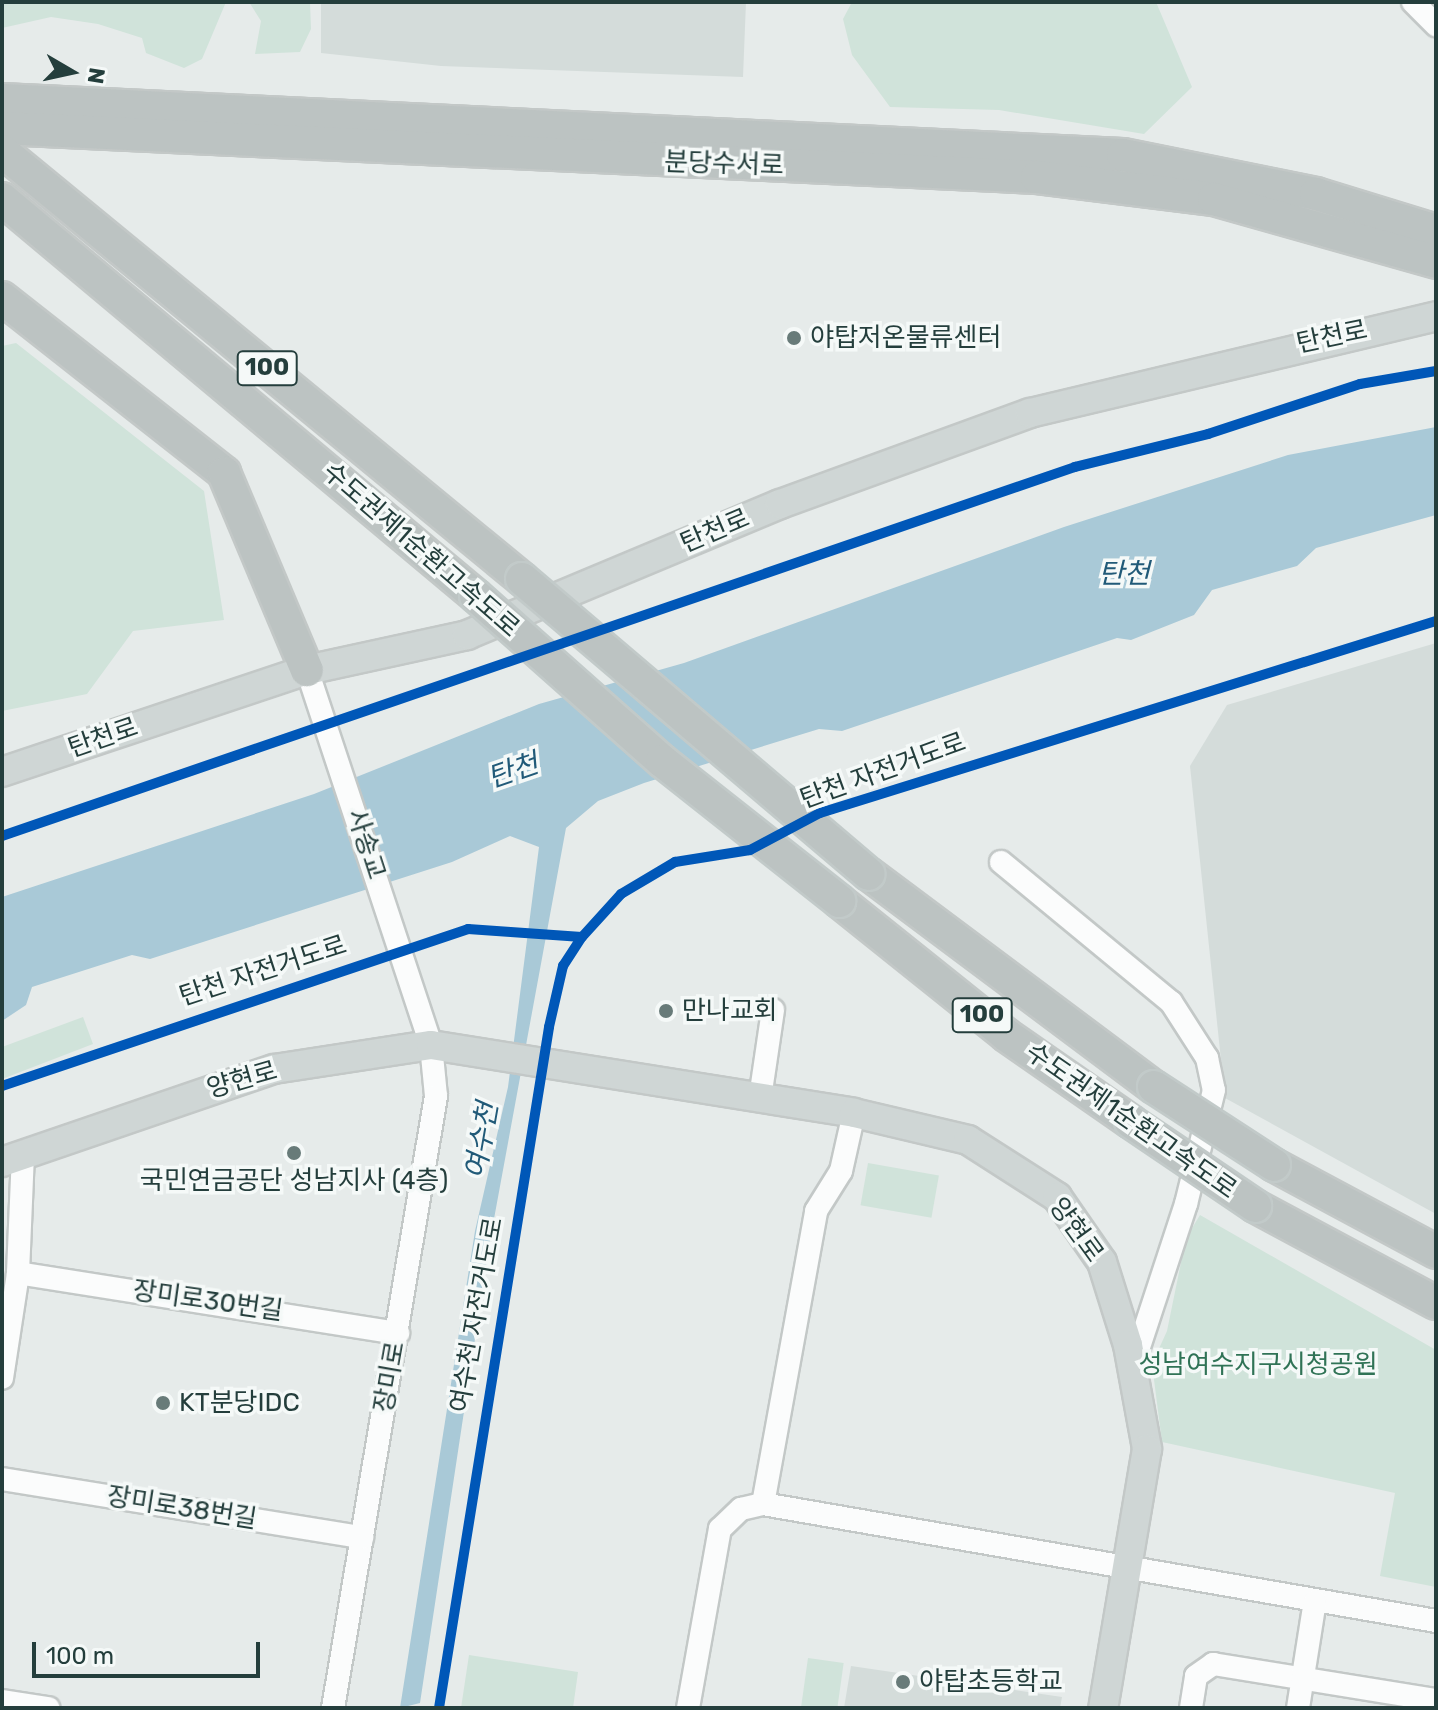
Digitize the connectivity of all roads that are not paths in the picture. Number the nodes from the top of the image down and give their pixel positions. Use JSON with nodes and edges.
{"nodes":[{"id":1,"x":1413,"y":2,"type":"edge"},
{"id":2,"x":1436,"y":25,"type":"edge"},
{"id":3,"x":2,"y":100,"type":"edge"},
{"id":4,"x":2,"y":128,"type":"edge"},
{"id":5,"x":7,"y":155,"type":"edge"},
{"id":6,"x":2,"y":199,"type":"edge"},
{"id":7,"x":1436,"y":231,"type":"edge"},
{"id":8,"x":1436,"y":262,"type":"edge"},
{"id":9,"x":2,"y":298,"type":"edge"},
{"id":10,"x":1436,"y":316,"type":"edge"},
{"id":11,"x":307,"y":670,"type":"junction"},
{"id":12,"x":2,"y":772,"type":"edge"},
{"id":13,"x":1001,"y":862,"type":"dead end"},
{"id":14,"x":773,"y":1010,"type":"dead end"},
{"id":15,"x":431,"y":1045,"type":"junction"},
{"id":16,"x":760,"y":1098,"type":"junction"},
{"id":17,"x":854,"y":1113,"type":"junction"},
{"id":18,"x":12,"y":1159,"type":"edge"},
{"id":19,"x":1436,"y":1252,"type":"edge"},
{"id":20,"x":18,"y":1273,"type":"junction"},
{"id":21,"x":1436,"y":1303,"type":"edge"},
{"id":22,"x":398,"y":1333,"type":"junction"},
{"id":23,"x":1132,"y":1368,"type":"junction"},
{"id":24,"x":2,"y":1378,"type":"edge"},
{"id":25,"x":2,"y":1479,"type":"edge"},
{"id":26,"x":763,"y":1504,"type":"junction"},
{"id":27,"x":362,"y":1537,"type":"junction"},
{"id":28,"x":1126,"y":1566,"type":"junction"},
{"id":29,"x":1315,"y":1601,"type":"junction"},
{"id":30,"x":1436,"y":1621,"type":"edge"},
{"id":31,"x":1303,"y":1678,"type":"junction"},
{"id":32,"x":2,"y":1701,"type":"edge"},
{"id":33,"x":1424,"y":1702,"type":"edge"},
{"id":34,"x":48,"y":1708,"type":"edge"},
{"id":35,"x":333,"y":1708,"type":"edge"},
{"id":36,"x":688,"y":1708,"type":"edge"},
{"id":37,"x":1103,"y":1708,"type":"edge"},
{"id":38,"x":1191,"y":1708,"type":"edge"},
{"id":39,"x":1298,"y":1708,"type":"edge"}],
"edges":[{"from":1,"to":2,"type":"street"},
{"from":3,"to":7,"type":"highway","name":"분당수서로"},
{"from":4,"to":8,"type":"highway","name":"분당수서로"},
{"from":5,"to":19,"type":"highway","name":"수도권제1순환고속도로","number":"100","bridge":true},
{"from":6,"to":21,"type":"highway","name":"수도권제1순환고속도로","number":"100","bridge":true},
{"from":9,"to":11,"type":"highway"},
{"from":10,"to":11,"type":"main road","name":"탄천로"},
{"from":11,"to":12,"type":"main road","name":"탄천로"},
{"from":11,"to":15,"type":"street","name":"사송교"},
{"from":13,"to":23,"type":"street"},
{"from":14,"to":16,"type":"street"},
{"from":15,"to":16,"type":"main road","name":"양현로"},
{"from":15,"to":18,"type":"main road","name":"양현로"},
{"from":15,"to":22,"type":"street","name":"장미로"},
{"from":16,"to":17,"type":"main road","name":"양현로"},
{"from":17,"to":23,"type":"main road","name":"양현로"},
{"from":17,"to":26,"type":"street"},
{"from":18,"to":20,"type":"street"},
{"from":20,"to":22,"type":"street","name":"장미로30번길"},
{"from":20,"to":24,"type":"street"},
{"from":22,"to":27,"type":"street","name":"장미로"},
{"from":23,"to":28,"type":"main road","name":"양현로"},
{"from":25,"to":27,"type":"street","name":"장미로38번길"},
{"from":26,"to":28,"type":"street"},
{"from":26,"to":36,"type":"street"},
{"from":27,"to":35,"type":"street","name":"장미로"},
{"from":28,"to":29,"type":"street"},
{"from":28,"to":37,"type":"main road","name":"양현로"},
{"from":29,"to":30,"type":"street"},
{"from":29,"to":31,"type":"street"},
{"from":31,"to":33,"type":"street"},
{"from":31,"to":38,"type":"street"},
{"from":31,"to":39,"type":"street"},
{"from":32,"to":34,"type":"street"}]}
